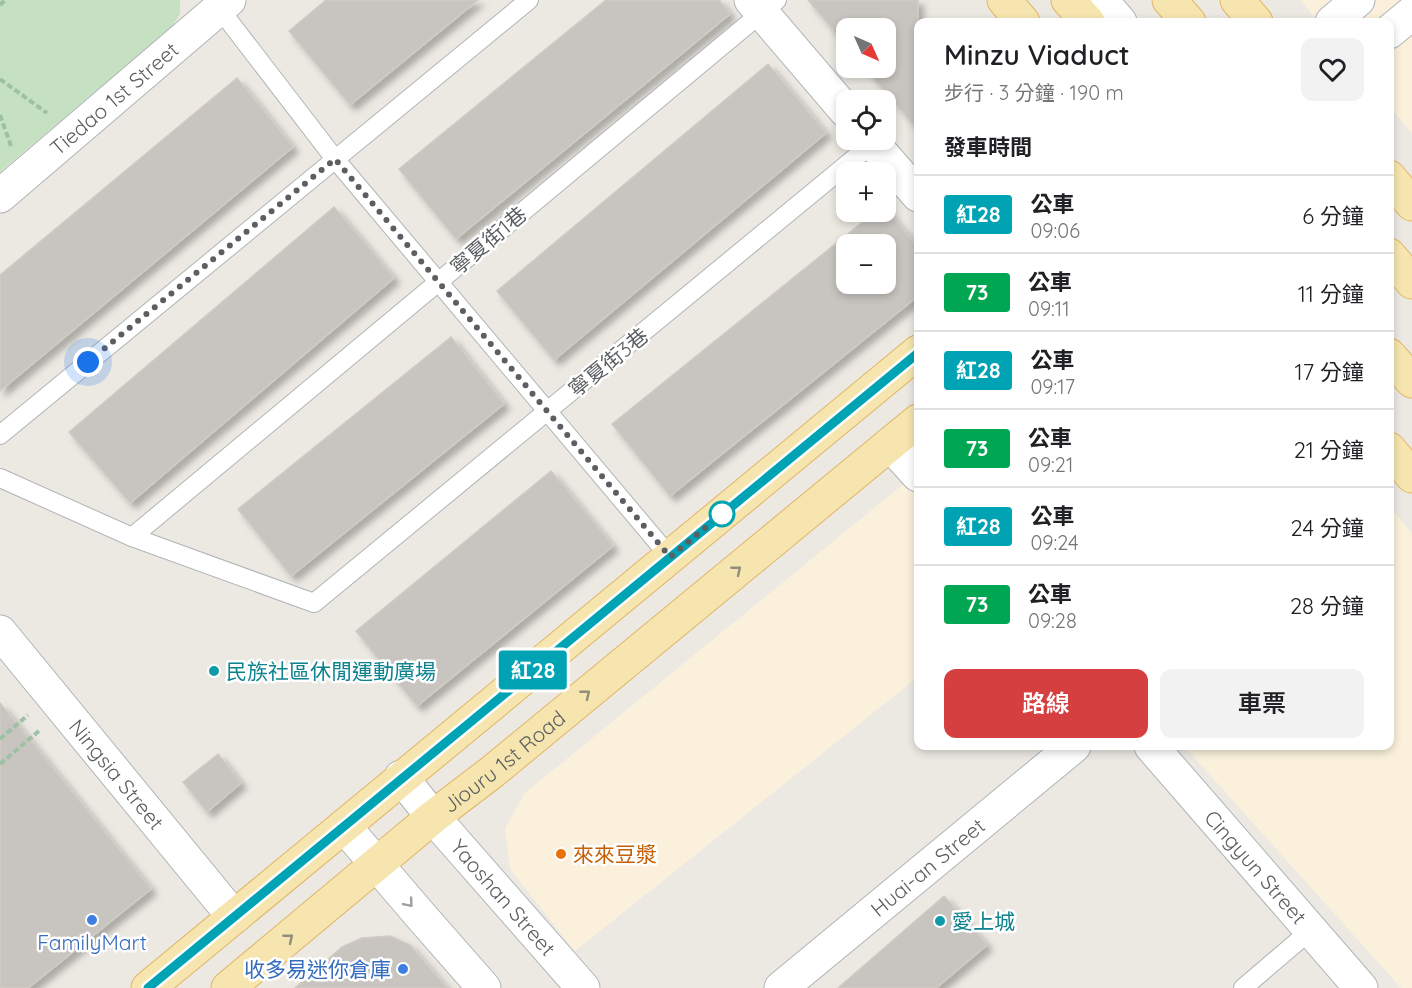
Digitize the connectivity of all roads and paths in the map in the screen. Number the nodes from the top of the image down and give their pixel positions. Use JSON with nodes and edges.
{"nodes":[{"id":1,"x":5,"y":0,"type":"edge"},
{"id":2,"x":529,"y":0,"type":"edge"},
{"id":3,"x":1004,"y":0,"type":"edge"},
{"id":4,"x":1068,"y":0,"type":"edge"},
{"id":5,"x":1101,"y":0,"type":"edge"},
{"id":6,"x":1237,"y":0,"type":"edge"},
{"id":7,"x":1358,"y":0,"type":"edge"},
{"id":8,"x":220,"y":3,"type":"edge"},
{"id":9,"x":0,"y":4,"type":"edge"},
{"id":10,"x":763,"y":4,"type":"edge"},
{"id":11,"x":1412,"y":13,"type":"edge"},
{"id":12,"x":1020,"y":18,"type":"edge"},
{"id":13,"x":1084,"y":18,"type":"edge"},
{"id":14,"x":1117,"y":18,"type":"edge"},
{"id":15,"x":1253,"y":18,"type":"edge"},
{"id":16,"x":1337,"y":18,"type":"edge"},
{"id":17,"x":1394,"y":28,"type":"edge"},
{"id":18,"x":0,"y":79,"type":"edge"},
{"id":19,"x":836,"y":98,"type":"edge"},
{"id":20,"x":0,"y":115,"type":"edge"},
{"id":21,"x":55,"y":119,"type":"dead end"},
{"id":22,"x":861,"y":150,"type":"edge"},
{"id":23,"x":880,"y":150,"type":"edge"},
{"id":24,"x":14,"y":153,"type":"dead end"},
{"id":25,"x":335,"y":159,"type":"junction"},
{"id":26,"x":1394,"y":183,"type":"edge"},
{"id":27,"x":914,"y":190,"type":"edge"},
{"id":28,"x":0,"y":196,"type":"edge"},
{"id":29,"x":1412,"y":204,"type":"edge"},
{"id":30,"x":1394,"y":261,"type":"edge"},
{"id":31,"x":438,"y":282,"type":"junction"},
{"id":32,"x":1412,"y":282,"type":"edge"},
{"id":33,"x":914,"y":355,"type":"edge"},
{"id":34,"x":1394,"y":361,"type":"edge"},
{"id":35,"x":1412,"y":381,"type":"edge"},
{"id":36,"x":547,"y":411,"type":"junction"},
{"id":37,"x":914,"y":424,"type":"edge"},
{"id":38,"x":0,"y":435,"type":"edge"},
{"id":39,"x":890,"y":444,"type":"junction"},
{"id":40,"x":1394,"y":455,"type":"edge"},
{"id":41,"x":914,"y":471,"type":"edge"},
{"id":42,"x":1412,"y":476,"type":"edge"},
{"id":43,"x":0,"y":478,"type":"edge"},
{"id":44,"x":132,"y":537,"type":"junction"},
{"id":45,"x":670,"y":557,"type":"junction"},
{"id":46,"x":0,"y":632,"type":"edge"},
{"id":47,"x":64,"y":710,"type":"junction"},
{"id":48,"x":1069,"y":750,"type":"edge"},
{"id":49,"x":1154,"y":750,"type":"edge"},
{"id":50,"x":0,"y":764,"type":"edge"},
{"id":51,"x":401,"y":777,"type":"junction"},
{"id":52,"x":433,"y":817,"type":"junction"},
{"id":53,"x":344,"y":826,"type":"junction"},
{"id":54,"x":376,"y":864,"type":"junction"},
{"id":55,"x":234,"y":917,"type":"junction"},
{"id":56,"x":1311,"y":930,"type":"junction"},
{"id":57,"x":147,"y":988,"type":"edge"},
{"id":58,"x":228,"y":988,"type":"edge"},
{"id":59,"x":484,"y":988,"type":"edge"},
{"id":60,"x":584,"y":988,"type":"edge"},
{"id":61,"x":781,"y":988,"type":"edge"},
{"id":62,"x":1243,"y":988,"type":"edge"},
{"id":63,"x":1361,"y":988,"type":"edge"}],
"edges":[{"from":1,"to":9,"type":"path"},
{"from":2,"to":25,"type":"lane"},
{"from":3,"to":12,"type":"main road"},
{"from":4,"to":13,"type":"main road"},
{"from":5,"to":14,"type":"street"},
{"from":6,"to":15,"type":"main road"},
{"from":7,"to":16,"type":"street"},
{"from":8,"to":25,"type":"lane"},
{"from":8,"to":28,"type":"street","name":"Tiedao 1st Street"},
{"from":10,"to":19,"type":"street"},
{"from":10,"to":31,"type":"lane","name":"寧夏街1巷"},
{"from":11,"to":17,"type":"street"},
{"from":18,"to":21,"type":"path"},
{"from":20,"to":24,"type":"path"},
{"from":22,"to":36,"type":"lane","name":"寧夏街3巷"},
{"from":23,"to":27,"type":"street"},
{"from":25,"to":31,"type":"lane"},
{"from":25,"to":38,"type":"lane"},
{"from":26,"to":29,"type":"main road"},
{"from":30,"to":32,"type":"main road"},
{"from":31,"to":36,"type":"lane"},
{"from":31,"to":44,"type":"lane","name":"寧夏街1巷"},
{"from":33,"to":45,"type":"main road"},
{"from":34,"to":35,"type":"main road"},
{"from":36,"to":44,"type":"lane","name":"寧夏街3巷"},
{"from":36,"to":45,"type":"lane"},
{"from":37,"to":39,"type":"main road","name":"Jiouru 1st Road"},
{"from":39,"to":41,"type":"street"},
{"from":52,"to":39,"type":"main road","name":"Jiouru 1st Road","one_way":true},
{"from":40,"to":42,"type":"main road"},
{"from":43,"to":44,"type":"lane"},
{"from":45,"to":51,"type":"main road"},
{"from":46,"to":47,"type":"street","name":"Ningsia Street"},
{"from":47,"to":50,"type":"path"},
{"from":47,"to":55,"type":"street","name":"Ningsia Street"},
{"from":48,"to":61,"type":"street","name":"Huai-an Street"},
{"from":49,"to":56,"type":"street","name":"Cingyun Street"},
{"from":51,"to":52,"type":"street","name":"Yaoshan Street"},
{"from":51,"to":53,"type":"main road"},
{"from":52,"to":54,"type":"main road","name":"Jiouru 1st Road"},
{"from":52,"to":60,"type":"street","name":"Yaoshan Street"},
{"from":53,"to":54,"type":"street"},
{"from":53,"to":55,"type":"main road"},
{"from":58,"to":54,"type":"main road","name":"Jiouru 1st Road","one_way":true},
{"from":54,"to":59,"type":"street","one_way":true},
{"from":55,"to":57,"type":"main road"},
{"from":56,"to":62,"type":"lane"},
{"from":56,"to":63,"type":"street","name":"Cingyun Street"}]}
